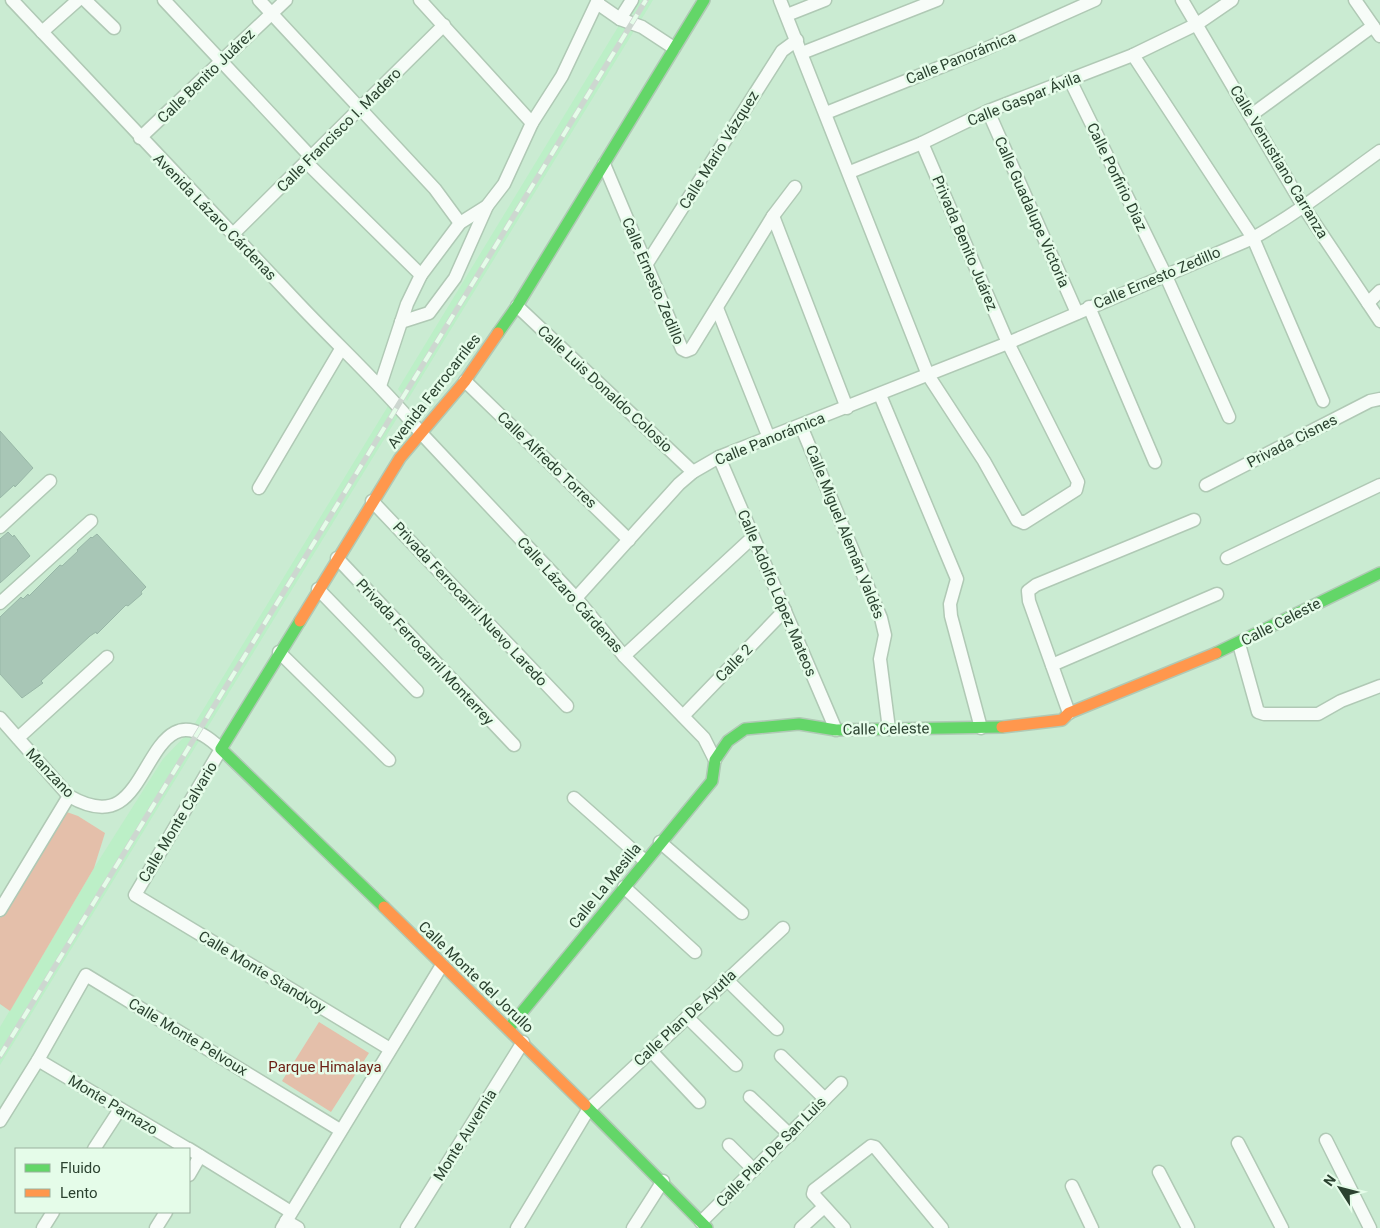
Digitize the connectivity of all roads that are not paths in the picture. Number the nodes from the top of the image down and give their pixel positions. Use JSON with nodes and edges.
{"nodes":[{"id":1,"x":12,"y":0,"type":"edge"},
{"id":2,"x":78,"y":0,"type":"edge"},
{"id":3,"x":84,"y":0,"type":"edge"},
{"id":4,"x":164,"y":0,"type":"edge"},
{"id":5,"x":259,"y":0,"type":"edge"},
{"id":6,"x":286,"y":0,"type":"edge"},
{"id":7,"x":420,"y":0,"type":"edge"},
{"id":8,"x":632,"y":0,"type":"edge"},
{"id":9,"x":704,"y":0,"type":"edge"},
{"id":10,"x":780,"y":0,"type":"edge"},
{"id":11,"x":825,"y":0,"type":"edge"},
{"id":12,"x":936,"y":0,"type":"edge"},
{"id":13,"x":1095,"y":0,"type":"edge"},
{"id":14,"x":1182,"y":0,"type":"edge"},
{"id":15,"x":1232,"y":0,"type":"edge"},
{"id":16,"x":1354,"y":0,"type":"edge"},
{"id":17,"x":598,"y":1,"type":"edge"},
{"id":18,"x":272,"y":13,"type":"junction"},
{"id":19,"x":787,"y":15,"type":"junction"},
{"id":20,"x":620,"y":20,"type":"junction"},
{"id":21,"x":1197,"y":24,"type":"junction"},
{"id":22,"x":444,"y":25,"type":"junction"},
{"id":23,"x":114,"y":28,"type":"dead end"},
{"id":24,"x":1377,"y":31,"type":"edge"},
{"id":25,"x":42,"y":32,"type":"junction"},
{"id":26,"x":797,"y":40,"type":"junction"},
{"id":27,"x":674,"y":48,"type":"junction"},
{"id":28,"x":802,"y":53,"type":"junction"},
{"id":29,"x":1133,"y":55,"type":"junction"},
{"id":30,"x":222,"y":61,"type":"junction"},
{"id":31,"x":1070,"y":80,"type":"junction"},
{"id":32,"x":359,"y":110,"type":"junction"},
{"id":33,"x":988,"y":111,"type":"junction"},
{"id":34,"x":826,"y":113,"type":"junction"},
{"id":35,"x":1250,"y":116,"type":"junction"},
{"id":36,"x":532,"y":123,"type":"junction"},
{"id":37,"x":140,"y":138,"type":"junction"},
{"id":38,"x":922,"y":143,"type":"junction"},
{"id":39,"x":1380,"y":151,"type":"edge"},
{"id":40,"x":309,"y":160,"type":"junction"},
{"id":41,"x":604,"y":164,"type":"junction"},
{"id":42,"x":850,"y":172,"type":"junction"},
{"id":43,"x":795,"y":187,"type":"dead end"},
{"id":44,"x":487,"y":206,"type":"junction"},
{"id":45,"x":1302,"y":206,"type":"junction"},
{"id":46,"x":773,"y":216,"type":"junction"},
{"id":47,"x":460,"y":223,"type":"junction"},
{"id":48,"x":233,"y":234,"type":"junction"},
{"id":49,"x":1253,"y":238,"type":"junction"},
{"id":50,"x":646,"y":265,"type":"junction"},
{"id":51,"x":1165,"y":274,"type":"junction"},
{"id":52,"x":421,"y":275,"type":"junction"},
{"id":53,"x":1380,"y":291,"type":"edge"},
{"id":54,"x":1368,"y":303,"type":"junction"},
{"id":55,"x":517,"y":306,"type":"junction"},
{"id":56,"x":1089,"y":307,"type":"junction"},
{"id":57,"x":717,"y":308,"type":"junction"},
{"id":58,"x":1077,"y":313,"type":"junction"},
{"id":59,"x":1380,"y":321,"type":"edge"},
{"id":60,"x":401,"y":322,"type":"junction"},
{"id":61,"x":1008,"y":343,"type":"junction"},
{"id":62,"x":341,"y":349,"type":"junction"},
{"id":63,"x":928,"y":375,"type":"junction"},
{"id":64,"x":465,"y":381,"type":"junction"},
{"id":65,"x":380,"y":386,"type":"junction"},
{"id":66,"x":880,"y":395,"type":"junction"},
{"id":67,"x":1380,"y":399,"type":"edge"},
{"id":68,"x":1323,"y":401,"type":"dead end"},
{"id":69,"x":848,"y":408,"type":"junction"},
{"id":70,"x":1229,"y":417,"type":"dead end"},
{"id":71,"x":801,"y":426,"type":"junction"},
{"id":72,"x":420,"y":432,"type":"junction"},
{"id":73,"x":769,"y":438,"type":"junction"},
{"id":74,"x":719,"y":458,"type":"junction"},
{"id":75,"x":1155,"y":462,"type":"dead end"},
{"id":76,"x":693,"y":472,"type":"junction"},
{"id":77,"x":50,"y":480,"type":"dead end"},
{"id":78,"x":1206,"y":485,"type":"dead end"},
{"id":79,"x":1380,"y":485,"type":"edge"},
{"id":80,"x":259,"y":488,"type":"dead end"},
{"id":81,"x":372,"y":501,"type":"junction"},
{"id":82,"x":1194,"y":520,"type":"dead end"},
{"id":83,"x":91,"y":521,"type":"dead end"},
{"id":84,"x":0,"y":527,"type":"edge"},
{"id":85,"x":753,"y":537,"type":"junction"},
{"id":86,"x":629,"y":540,"type":"junction"},
{"id":87,"x":337,"y":558,"type":"junction"},
{"id":88,"x":1227,"y":558,"type":"dead end"},
{"id":89,"x":1380,"y":573,"type":"edge"},
{"id":90,"x":318,"y":589,"type":"junction"},
{"id":91,"x":1217,"y":594,"type":"dead end"},
{"id":92,"x":576,"y":598,"type":"junction"},
{"id":93,"x":0,"y":603,"type":"edge"},
{"id":94,"x":785,"y":610,"type":"junction"},
{"id":95,"x":1239,"y":644,"type":"junction"},
{"id":96,"x":280,"y":652,"type":"junction"},
{"id":97,"x":624,"y":656,"type":"junction"},
{"id":98,"x":107,"y":657,"type":"dead end"},
{"id":99,"x":1052,"y":665,"type":"junction"},
{"id":100,"x":1380,"y":686,"type":"edge"},
{"id":101,"x":417,"y":691,"type":"dead end"},
{"id":102,"x":567,"y":706,"type":"dead end"},
{"id":103,"x":1069,"y":713,"type":"junction"},
{"id":104,"x":683,"y":716,"type":"junction"},
{"id":105,"x":0,"y":718,"type":"edge"},
{"id":106,"x":981,"y":728,"type":"junction"},
{"id":107,"x":889,"y":729,"type":"junction"},
{"id":108,"x":836,"y":730,"type":"junction"},
{"id":109,"x":18,"y":738,"type":"junction"},
{"id":110,"x":514,"y":745,"type":"dead end"},
{"id":111,"x":221,"y":749,"type":"junction"},
{"id":112,"x":389,"y":760,"type":"dead end"},
{"id":113,"x":715,"y":760,"type":"junction"},
{"id":114,"x":69,"y":796,"type":"junction"},
{"id":115,"x":574,"y":798,"type":"dead end"},
{"id":116,"x":660,"y":842,"type":"junction"},
{"id":117,"x":645,"y":861,"type":"junction"},
{"id":118,"x":624,"y":887,"type":"junction"},
{"id":119,"x":135,"y":895,"type":"joint"},
{"id":120,"x":0,"y":910,"type":"edge"},
{"id":121,"x":742,"y":913,"type":"dead end"},
{"id":122,"x":783,"y":928,"type":"dead end"},
{"id":123,"x":695,"y":952,"type":"dead end"},
{"id":124,"x":442,"y":965,"type":"junction"},
{"id":125,"x":726,"y":979,"type":"junction"},
{"id":126,"x":687,"y":1016,"type":"junction"},
{"id":127,"x":509,"y":1028,"type":"junction"},
{"id":128,"x":777,"y":1028,"type":"dead end"},
{"id":129,"x":523,"y":1042,"type":"junction"},
{"id":130,"x":390,"y":1049,"type":"junction"},
{"id":131,"x":651,"y":1050,"type":"junction"},
{"id":132,"x":781,"y":1056,"type":"dead end"},
{"id":133,"x":38,"y":1060,"type":"junction"},
{"id":134,"x":736,"y":1065,"type":"dead end"},
{"id":135,"x":842,"y":1083,"type":"dead end"},
{"id":136,"x":750,"y":1096,"type":"dead end"},
{"id":137,"x":825,"y":1099,"type":"junction"},
{"id":138,"x":699,"y":1102,"type":"dead end"},
{"id":139,"x":120,"y":1109,"type":"junction"},
{"id":140,"x":588,"y":1110,"type":"junction"},
{"id":141,"x":0,"y":1121,"type":"edge"},
{"id":142,"x":340,"y":1130,"type":"junction"},
{"id":143,"x":790,"y":1136,"type":"junction"},
{"id":144,"x":1326,"y":1140,"type":"dead end"},
{"id":145,"x":1238,"y":1143,"type":"dead end"},
{"id":146,"x":730,"y":1145,"type":"dead end"},
{"id":147,"x":95,"y":1148,"type":"edge"},
{"id":148,"x":187,"y":1148,"type":"edge"},
{"id":149,"x":190,"y":1150,"type":"edge"},
{"id":150,"x":200,"y":1156,"type":"junction"},
{"id":151,"x":754,"y":1170,"type":"junction"},
{"id":152,"x":1159,"y":1172,"type":"dead end"},
{"id":153,"x":190,"y":1173,"type":"edge"},
{"id":154,"x":663,"y":1181,"type":"junction"},
{"id":155,"x":1072,"y":1186,"type":"dead end"},
{"id":156,"x":824,"y":1207,"type":"junction"},
{"id":157,"x":52,"y":1213,"type":"edge"},
{"id":158,"x":165,"y":1213,"type":"edge"},
{"id":159,"x":286,"y":1220,"type":"edge"},
{"id":160,"x":704,"y":1225,"type":"edge"},
{"id":161,"x":43,"y":1228,"type":"edge"},
{"id":162,"x":156,"y":1228,"type":"edge"},
{"id":163,"x":298,"y":1228,"type":"edge"},
{"id":164,"x":407,"y":1228,"type":"edge"},
{"id":165,"x":518,"y":1228,"type":"edge"},
{"id":166,"x":633,"y":1228,"type":"edge"},
{"id":167,"x":801,"y":1228,"type":"edge"},
{"id":168,"x":844,"y":1228,"type":"edge"},
{"id":169,"x":942,"y":1228,"type":"edge"},
{"id":170,"x":1092,"y":1228,"type":"edge"},
{"id":171,"x":1188,"y":1228,"type":"edge"},
{"id":172,"x":1282,"y":1228,"type":"edge"},
{"id":173,"x":1370,"y":1228,"type":"edge"}],
"edges":[{"from":1,"to":25,"type":"street","name":"Avenida Lázaro Cárdenas"},
{"from":2,"to":25,"type":"street"},
{"from":3,"to":23,"type":"street"},
{"from":4,"to":30,"type":"street"},
{"from":5,"to":18,"type":"street"},
{"from":6,"to":18,"type":"street","name":"Calle Benito Juárez"},
{"from":7,"to":22,"type":"street"},
{"from":8,"to":20,"type":"street"},
{"from":9,"to":27,"type":"street","name":"Avenida Ferrocarriles"},
{"from":10,"to":19,"type":"street"},
{"from":11,"to":19,"type":"street"},
{"from":12,"to":28,"type":"street"},
{"from":13,"to":34,"type":"street","name":"Calle Panorámica"},
{"from":14,"to":21,"type":"street","name":"Calle Venustiano Carranza"},
{"from":15,"to":21,"type":"street","name":"Calle Gaspar Ávila"},
{"from":16,"to":24,"type":"street"},
{"from":17,"to":20,"type":"street"},
{"from":17,"to":36,"type":"street"},
{"from":18,"to":30,"type":"street","name":"Calle Benito Juárez"},
{"from":18,"to":32,"type":"street"},
{"from":19,"to":26,"type":"street"},
{"from":20,"to":27,"type":"street"},
{"from":21,"to":29,"type":"street","name":"Calle Gaspar Ávila"},
{"from":21,"to":35,"type":"street","name":"Calle Venustiano Carranza"},
{"from":22,"to":32,"type":"street","name":"Calle Francisco I. Madero"},
{"from":22,"to":36,"type":"street"},
{"from":24,"to":35,"type":"street"},
{"from":25,"to":37,"type":"street","name":"Avenida Lázaro Cárdenas"},
{"from":26,"to":28,"type":"street"},
{"from":26,"to":50,"type":"street","name":"Calle Mario Vázquez"},
{"from":27,"to":41,"type":"street","name":"Avenida Ferrocarriles"},
{"from":28,"to":34,"type":"street"},
{"from":29,"to":31,"type":"street","name":"Calle Gaspar Ávila"},
{"from":29,"to":49,"type":"street"},
{"from":30,"to":37,"type":"street","name":"Calle Benito Juárez"},
{"from":30,"to":40,"type":"street"},
{"from":31,"to":33,"type":"street","name":"Calle Gaspar Ávila"},
{"from":31,"to":51,"type":"street","name":"Calle Porfirio Díaz"},
{"from":32,"to":40,"type":"street","name":"Calle Francisco I. Madero"},
{"from":32,"to":47,"type":"street"},
{"from":33,"to":38,"type":"street","name":"Calle Gaspar Ávila"},
{"from":33,"to":58,"type":"street","name":"Calle Guadalupe Victoria"},
{"from":34,"to":42,"type":"street"},
{"from":35,"to":45,"type":"street","name":"Calle Venustiano Carranza"},
{"from":36,"to":44,"type":"street"},
{"from":37,"to":48,"type":"street","name":"Avenida Lázaro Cárdenas"},
{"from":38,"to":42,"type":"street","name":"Calle Gaspar Ávila"},
{"from":38,"to":61,"type":"street","name":"Privada Benito Juárez"},
{"from":39,"to":45,"type":"street","name":"Calle Ernesto Zedillo"},
{"from":40,"to":48,"type":"street","name":"Calle Francisco I. Madero"},
{"from":40,"to":52,"type":"street"},
{"from":41,"to":50,"type":"street","name":"Calle Ernesto Zedillo"},
{"from":41,"to":55,"type":"street","name":"Avenida Ferrocarriles"},
{"from":42,"to":63,"type":"street"},
{"from":43,"to":46,"type":"street","name":"Calle Ernesto Zedillo"},
{"from":44,"to":47,"type":"street"},
{"from":44,"to":60,"type":"street"},
{"from":45,"to":49,"type":"street","name":"Calle Ernesto Zedillo"},
{"from":45,"to":54,"type":"street","name":"Calle Venustiano Carranza"},
{"from":46,"to":57,"type":"street","name":"Calle Ernesto Zedillo"},
{"from":46,"to":69,"type":"street"},
{"from":47,"to":52,"type":"street"},
{"from":48,"to":62,"type":"street","name":"Avenida Lázaro Cárdenas"},
{"from":49,"to":51,"type":"street","name":"Calle Ernesto Zedillo"},
{"from":49,"to":68,"type":"street"},
{"from":50,"to":57,"type":"street","name":"Calle Ernesto Zedillo"},
{"from":51,"to":56,"type":"street","name":"Calle Ernesto Zedillo"},
{"from":51,"to":70,"type":"street","name":"Calle Porfirio Díaz"},
{"from":52,"to":60,"type":"street"},
{"from":53,"to":54,"type":"street"},
{"from":54,"to":59,"type":"street","name":"Calle Venustiano Carranza"},
{"from":55,"to":64,"type":"street","name":"Avenida Ferrocarriles"},
{"from":55,"to":76,"type":"street","name":"Calle Luis Donaldo Colosio"},
{"from":56,"to":58,"type":"street","name":"Calle Ernesto Zedillo"},
{"from":56,"to":75,"type":"street"},
{"from":57,"to":73,"type":"street"},
{"from":58,"to":61,"type":"street","name":"Calle Ernesto Zedillo"},
{"from":60,"to":65,"type":"street"},
{"from":61,"to":63,"type":"street","name":"Calle Panorámica"},
{"from":61,"to":63,"type":"street","name":"Privada Benito Juárez"},
{"from":62,"to":65,"type":"street","name":"Avenida Lázaro Cárdenas"},
{"from":62,"to":80,"type":"street"},
{"from":63,"to":66,"type":"street","name":"Calle Panorámica"},
{"from":64,"to":72,"type":"street","name":"Avenida Ferrocarriles"},
{"from":64,"to":86,"type":"street","name":"Calle Alfredo Torres"},
{"from":65,"to":72,"type":"street","name":"Avenida Lázaro Cárdenas"},
{"from":66,"to":69,"type":"street","name":"Calle Panorámica"},
{"from":66,"to":106,"type":"street"},
{"from":67,"to":78,"type":"street","name":"Privada Cisnes"},
{"from":69,"to":71,"type":"street","name":"Calle Panorámica"},
{"from":71,"to":73,"type":"street","name":"Calle Panorámica"},
{"from":71,"to":107,"type":"street","name":"Calle Miguel Alemán Valdés"},
{"from":72,"to":81,"type":"street","name":"Avenida Ferrocarriles"},
{"from":72,"to":92,"type":"street","name":"Calle Lázaro Cárdenas"},
{"from":73,"to":74,"type":"street","name":"Calle Panorámica"},
{"from":74,"to":76,"type":"street","name":"Calle Panorámica"},
{"from":74,"to":85,"type":"street","name":"Calle Adolfo López Mateos"},
{"from":76,"to":86,"type":"street","name":"Calle Panorámica"},
{"from":77,"to":84,"type":"street"},
{"from":79,"to":88,"type":"street"},
{"from":81,"to":87,"type":"street","name":"Avenida Ferrocarriles"},
{"from":81,"to":102,"type":"street","name":"Privada Ferrocarril Nuevo Laredo"},
{"from":82,"to":99,"type":"street"},
{"from":83,"to":93,"type":"street"},
{"from":85,"to":94,"type":"street","name":"Calle Adolfo López Mateos"},
{"from":85,"to":97,"type":"street"},
{"from":86,"to":92,"type":"street","name":"Calle Panorámica"},
{"from":87,"to":90,"type":"street","name":"Avenida Ferrocarriles"},
{"from":87,"to":110,"type":"street","name":"Privada Ferrocarril Monterrey"},
{"from":89,"to":95,"type":"street","name":"Calle Celeste"},
{"from":90,"to":96,"type":"street","name":"Avenida Ferrocarriles"},
{"from":90,"to":101,"type":"street"},
{"from":91,"to":99,"type":"street"},
{"from":92,"to":97,"type":"street","name":"Calle Lázaro Cárdenas"},
{"from":94,"to":104,"type":"street","name":"Calle 2"},
{"from":94,"to":108,"type":"street","name":"Calle Adolfo López Mateos"},
{"from":95,"to":100,"type":"street"},
{"from":95,"to":103,"type":"street","name":"Calle Celeste"},
{"from":96,"to":111,"type":"street","name":"Avenida Ferrocarriles"},
{"from":96,"to":112,"type":"street"},
{"from":97,"to":104,"type":"street","name":"Calle Lázaro Cárdenas"},
{"from":98,"to":109,"type":"street"},
{"from":99,"to":103,"type":"street"},
{"from":103,"to":106,"type":"street","name":"Calle Celeste"},
{"from":104,"to":113,"type":"street","name":"Calle Lázaro Cárdenas"},
{"from":105,"to":109,"type":"street","name":"Manzano"},
{"from":106,"to":107,"type":"street","name":"Calle Celeste"},
{"from":107,"to":108,"type":"street","name":"Calle Celeste"},
{"from":108,"to":113,"type":"street","name":"Calle Celeste"},
{"from":109,"to":114,"type":"street","name":"Manzano"},
{"from":111,"to":114,"type":"street","name":"Manzano"},
{"from":111,"to":119,"type":"street","name":"Calle Monte Calvario"},
{"from":111,"to":124,"type":"street","name":"Calle Monte del Jorullo"},
{"from":113,"to":116,"type":"street","name":"Calle La Mesilla"},
{"from":114,"to":120,"type":"street"},
{"from":115,"to":117,"type":"street"},
{"from":116,"to":117,"type":"street","name":"Calle La Mesilla"},
{"from":116,"to":121,"type":"street"},
{"from":117,"to":118,"type":"street","name":"Calle La Mesilla"},
{"from":118,"to":123,"type":"street"},
{"from":118,"to":127,"type":"street","name":"Calle La Mesilla"},
{"from":119,"to":130,"type":"street","name":"Calle Monte Standvoy"},
{"from":122,"to":125,"type":"street","name":"Calle Plan De Ayutla"},
{"from":124,"to":127,"type":"street","name":"Calle Monte del Jorullo"},
{"from":124,"to":130,"type":"street"},
{"from":125,"to":126,"type":"street","name":"Calle Plan De Ayutla"},
{"from":125,"to":128,"type":"street"},
{"from":126,"to":131,"type":"street","name":"Calle Plan De Ayutla"},
{"from":126,"to":134,"type":"street"},
{"from":127,"to":129,"type":"street","name":"Calle Monte del Jorullo"},
{"from":129,"to":140,"type":"street","name":"Calle Monte del Jorullo"},
{"from":129,"to":164,"type":"street","name":"Monte Auvernia"},
{"from":130,"to":142,"type":"street"},
{"from":131,"to":138,"type":"street"},
{"from":131,"to":140,"type":"street","name":"Calle Plan De Ayutla"},
{"from":132,"to":137,"type":"street"},
{"from":133,"to":139,"type":"street","name":"Monte Parnazo"},
{"from":133,"to":141,"type":"street"},
{"from":133,"to":142,"type":"street","name":"Calle Monte Pelvoux"},
{"from":135,"to":137,"type":"street","name":"Calle Plan De San Luis"},
{"from":136,"to":143,"type":"street"},
{"from":137,"to":143,"type":"street","name":"Calle Plan De San Luis"},
{"from":139,"to":147,"type":"street"},
{"from":139,"to":148,"type":"street","name":"Monte Parnazo"},
{"from":140,"to":154,"type":"street","name":"Calle Monte del Jorullo"},
{"from":140,"to":165,"type":"street","name":"Calle Plan De Ayutla"},
{"from":142,"to":159,"type":"street"},
{"from":143,"to":151,"type":"street","name":"Calle Plan De San Luis"},
{"from":144,"to":173,"type":"street"},
{"from":145,"to":172,"type":"street"},
{"from":146,"to":151,"type":"street"},
{"from":149,"to":150,"type":"street","name":"Monte Parnazo"},
{"from":150,"to":153,"type":"street"},
{"from":150,"to":159,"type":"street","name":"Monte Parnazo"},
{"from":151,"to":160,"type":"street","name":"Calle Plan De San Luis"},
{"from":152,"to":171,"type":"street"},
{"from":154,"to":160,"type":"street","name":"Calle Monte del Jorullo"},
{"from":154,"to":166,"type":"street"},
{"from":155,"to":170,"type":"street"},
{"from":156,"to":167,"type":"street"},
{"from":156,"to":168,"type":"street"},
{"from":156,"to":169,"type":"street"},
{"from":157,"to":161,"type":"street"},
{"from":158,"to":162,"type":"street"},
{"from":159,"to":163,"type":"street","name":"Monte Parnazo"}]}
